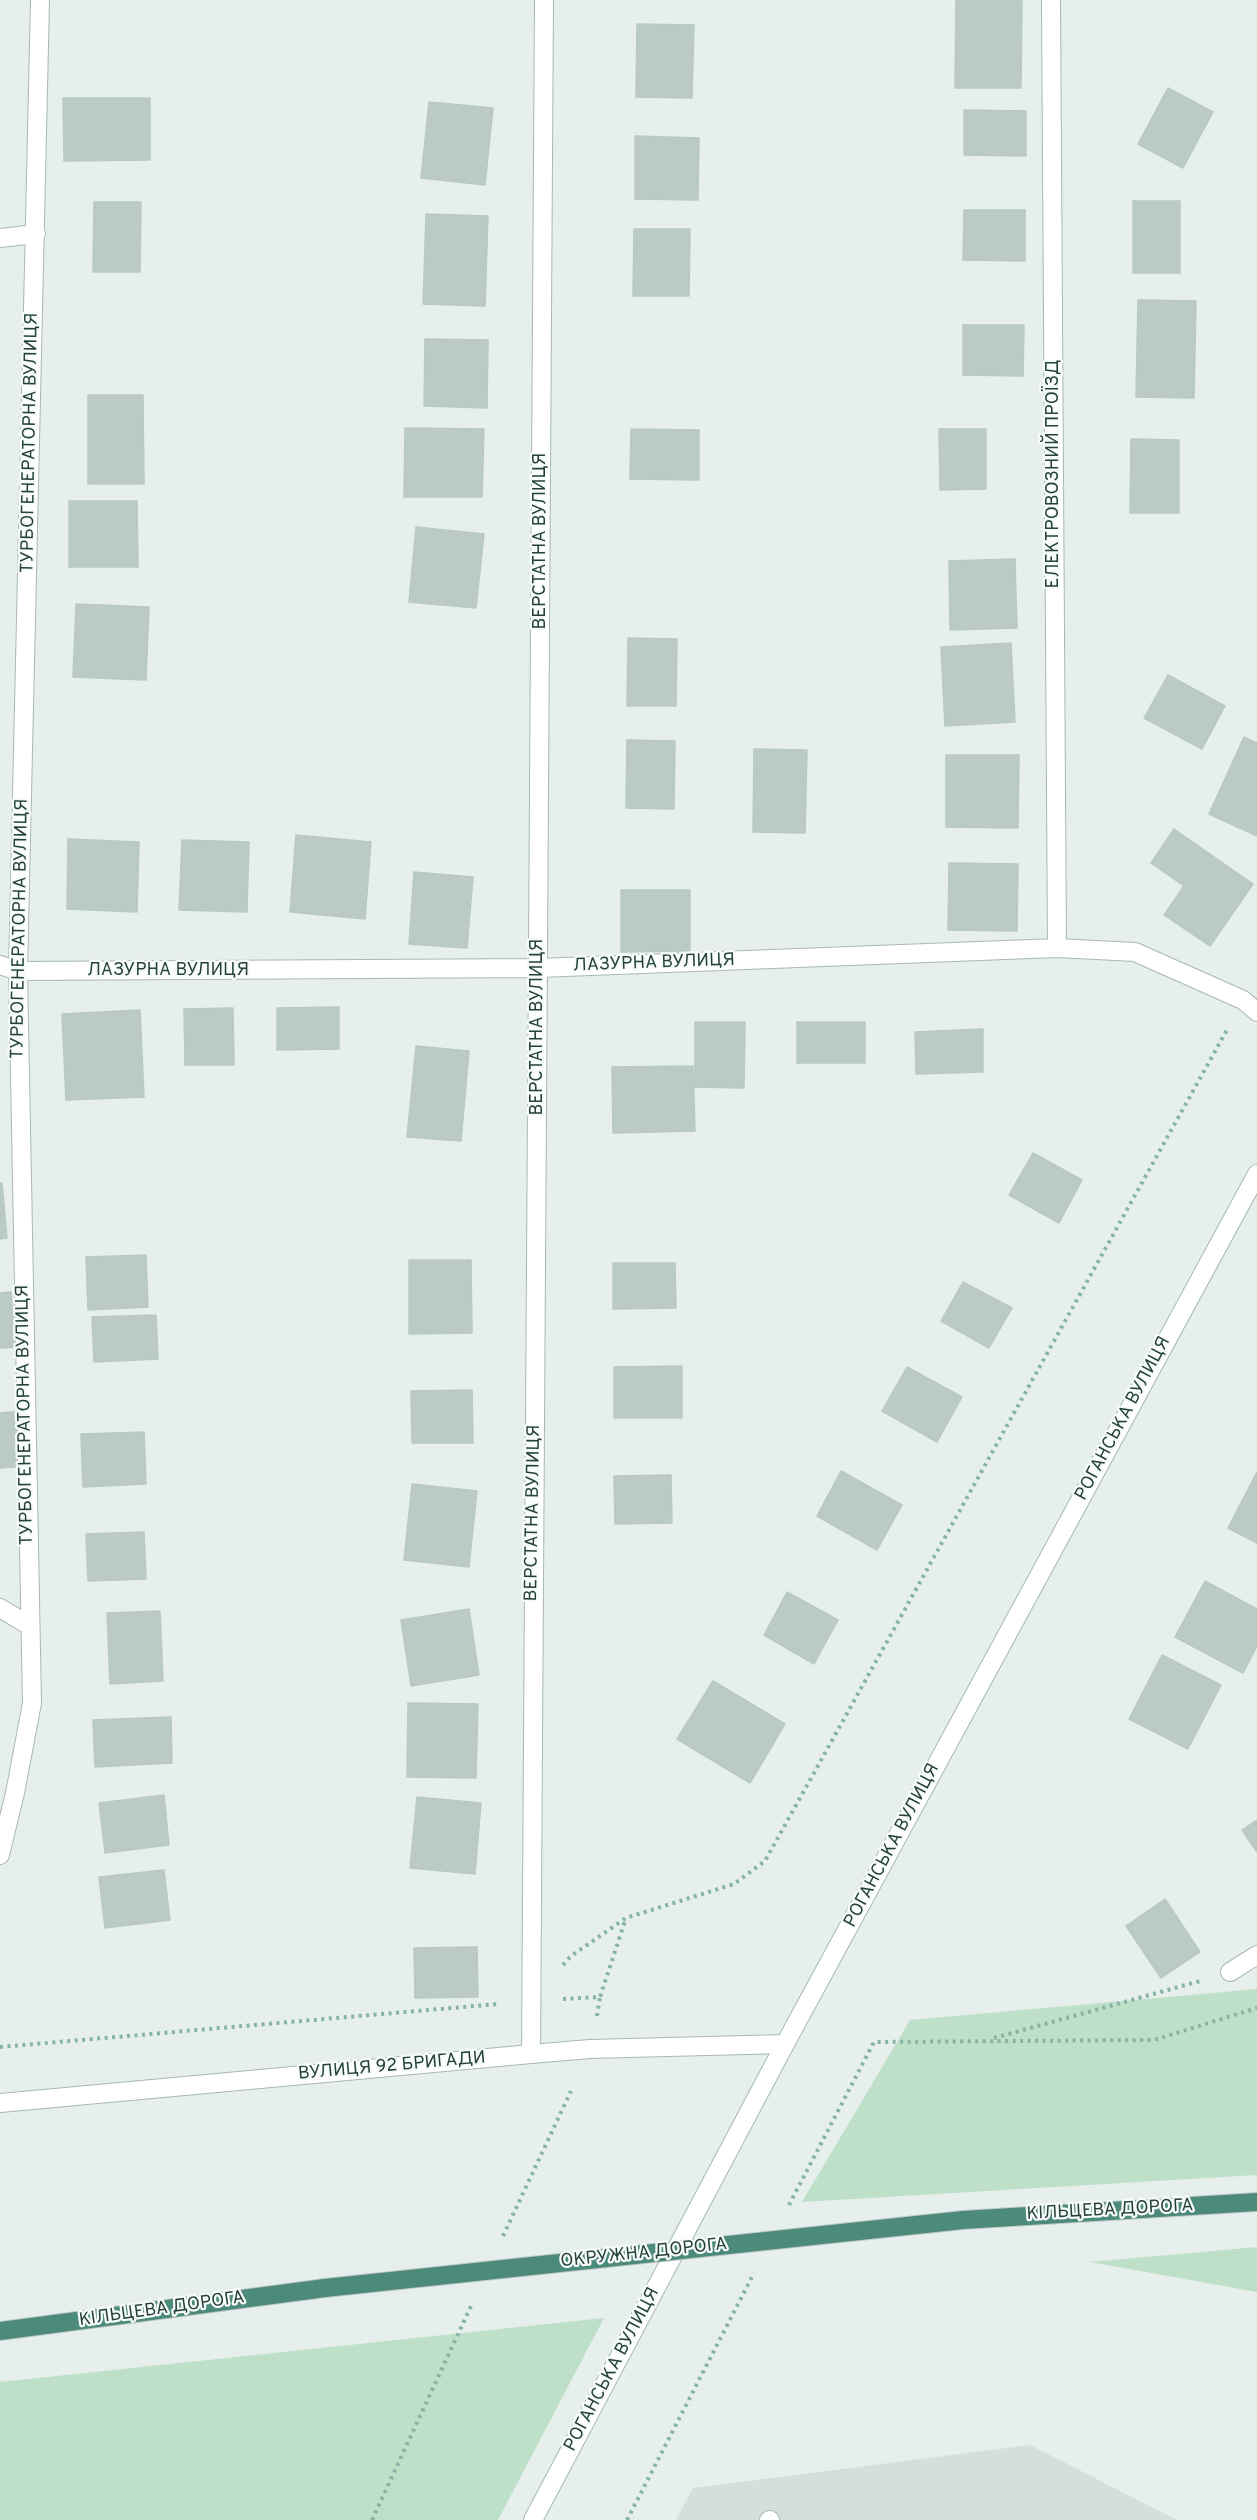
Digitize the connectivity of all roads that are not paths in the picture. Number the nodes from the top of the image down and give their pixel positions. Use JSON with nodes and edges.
{"nodes":[{"id":1,"x":40,"y":0,"type":"edge"},
{"id":2,"x":544,"y":0,"type":"edge"},
{"id":3,"x":1051,"y":0,"type":"edge"},
{"id":4,"x":36,"y":234,"type":"junction"},
{"id":5,"x":0,"y":238,"type":"edge"},
{"id":6,"x":1057,"y":948,"type":"junction"},
{"id":7,"x":0,"y":965,"type":"edge"},
{"id":8,"x":539,"y":968,"type":"junction"},
{"id":9,"x":18,"y":971,"type":"junction"},
{"id":10,"x":1250,"y":1006,"type":"edge"},
{"id":11,"x":1257,"y":1174,"type":"edge"},
{"id":12,"x":0,"y":1608,"type":"edge"},
{"id":13,"x":30,"y":1626,"type":"junction"},
{"id":14,"x":0,"y":1855,"type":"edge"},
{"id":15,"x":1257,"y":1955,"type":"edge"},
{"id":16,"x":1230,"y":1972,"type":"road end"},
{"id":17,"x":785,"y":2044,"type":"junction"},
{"id":18,"x":531,"y":2054,"type":"junction"},
{"id":19,"x":0,"y":2103,"type":"edge"},
{"id":20,"x":1257,"y":2202,"type":"edge"},
{"id":21,"x":963,"y":2220,"type":"joint"},
{"id":22,"x":325,"y":2288,"type":"joint"},
{"id":23,"x":0,"y":2331,"type":"edge"},
{"id":24,"x":533,"y":2520,"type":"edge"}],
"edges":[{"from":1,"to":4,"type":"street","name":"ТУРБОГЕНЕРАТОРНА ВУЛИЦЯ"},
{"from":2,"to":8,"type":"street","name":"ВЕРСТАТНА ВУЛИЦЯ"},
{"from":3,"to":6,"type":"street","name":"ЕЛЕКТРОВОЗНИЙ ПРОЇЗД"},
{"from":4,"to":5,"type":"street"},
{"from":4,"to":9,"type":"street","name":"ТУРБОГЕНЕРАТОРНА ВУЛИЦЯ"},
{"from":6,"to":8,"type":"street","name":"ЛАЗУРНА ВУЛИЦЯ"},
{"from":6,"to":10,"type":"street","name":"ЛАЗУРНА ВУЛИЦЯ"},
{"from":7,"to":9,"type":"street","name":"ЛАЗУРНА ВУЛИЦЯ"},
{"from":8,"to":9,"type":"street","name":"ЛАЗУРНА ВУЛИЦЯ"},
{"from":8,"to":18,"type":"street","name":"ВЕРСТАТНА ВУЛИЦЯ"},
{"from":9,"to":13,"type":"street","name":"ТУРБОГЕНЕРАТОРНА ВУЛИЦЯ"},
{"from":11,"to":17,"type":"street","name":"РОГАНСЬКА ВУЛИЦЯ"},
{"from":12,"to":13,"type":"street"},
{"from":13,"to":14,"type":"street","name":"ТУРБОГЕНЕРАТОРНА ВУЛИЦЯ"},
{"from":15,"to":16,"type":"street"},
{"from":17,"to":18,"type":"street","name":"ВУЛИЦЯ 92 БРИГАДИ"},
{"from":17,"to":24,"type":"street","name":"РОГАНСЬКА ВУЛИЦЯ"},
{"from":18,"to":19,"type":"street","name":"ВУЛИЦЯ 92 БРИГАДИ"},
{"from":20,"to":21,"type":"highway","name":"КІЛЬЦЕВА ДОРОГА"},
{"from":21,"to":22,"type":"highway","name":"ОКРУЖНА ДОРОГА","bridge":true},
{"from":22,"to":23,"type":"highway","name":"КІЛЬЦЕВА ДОРОГА"}]}
